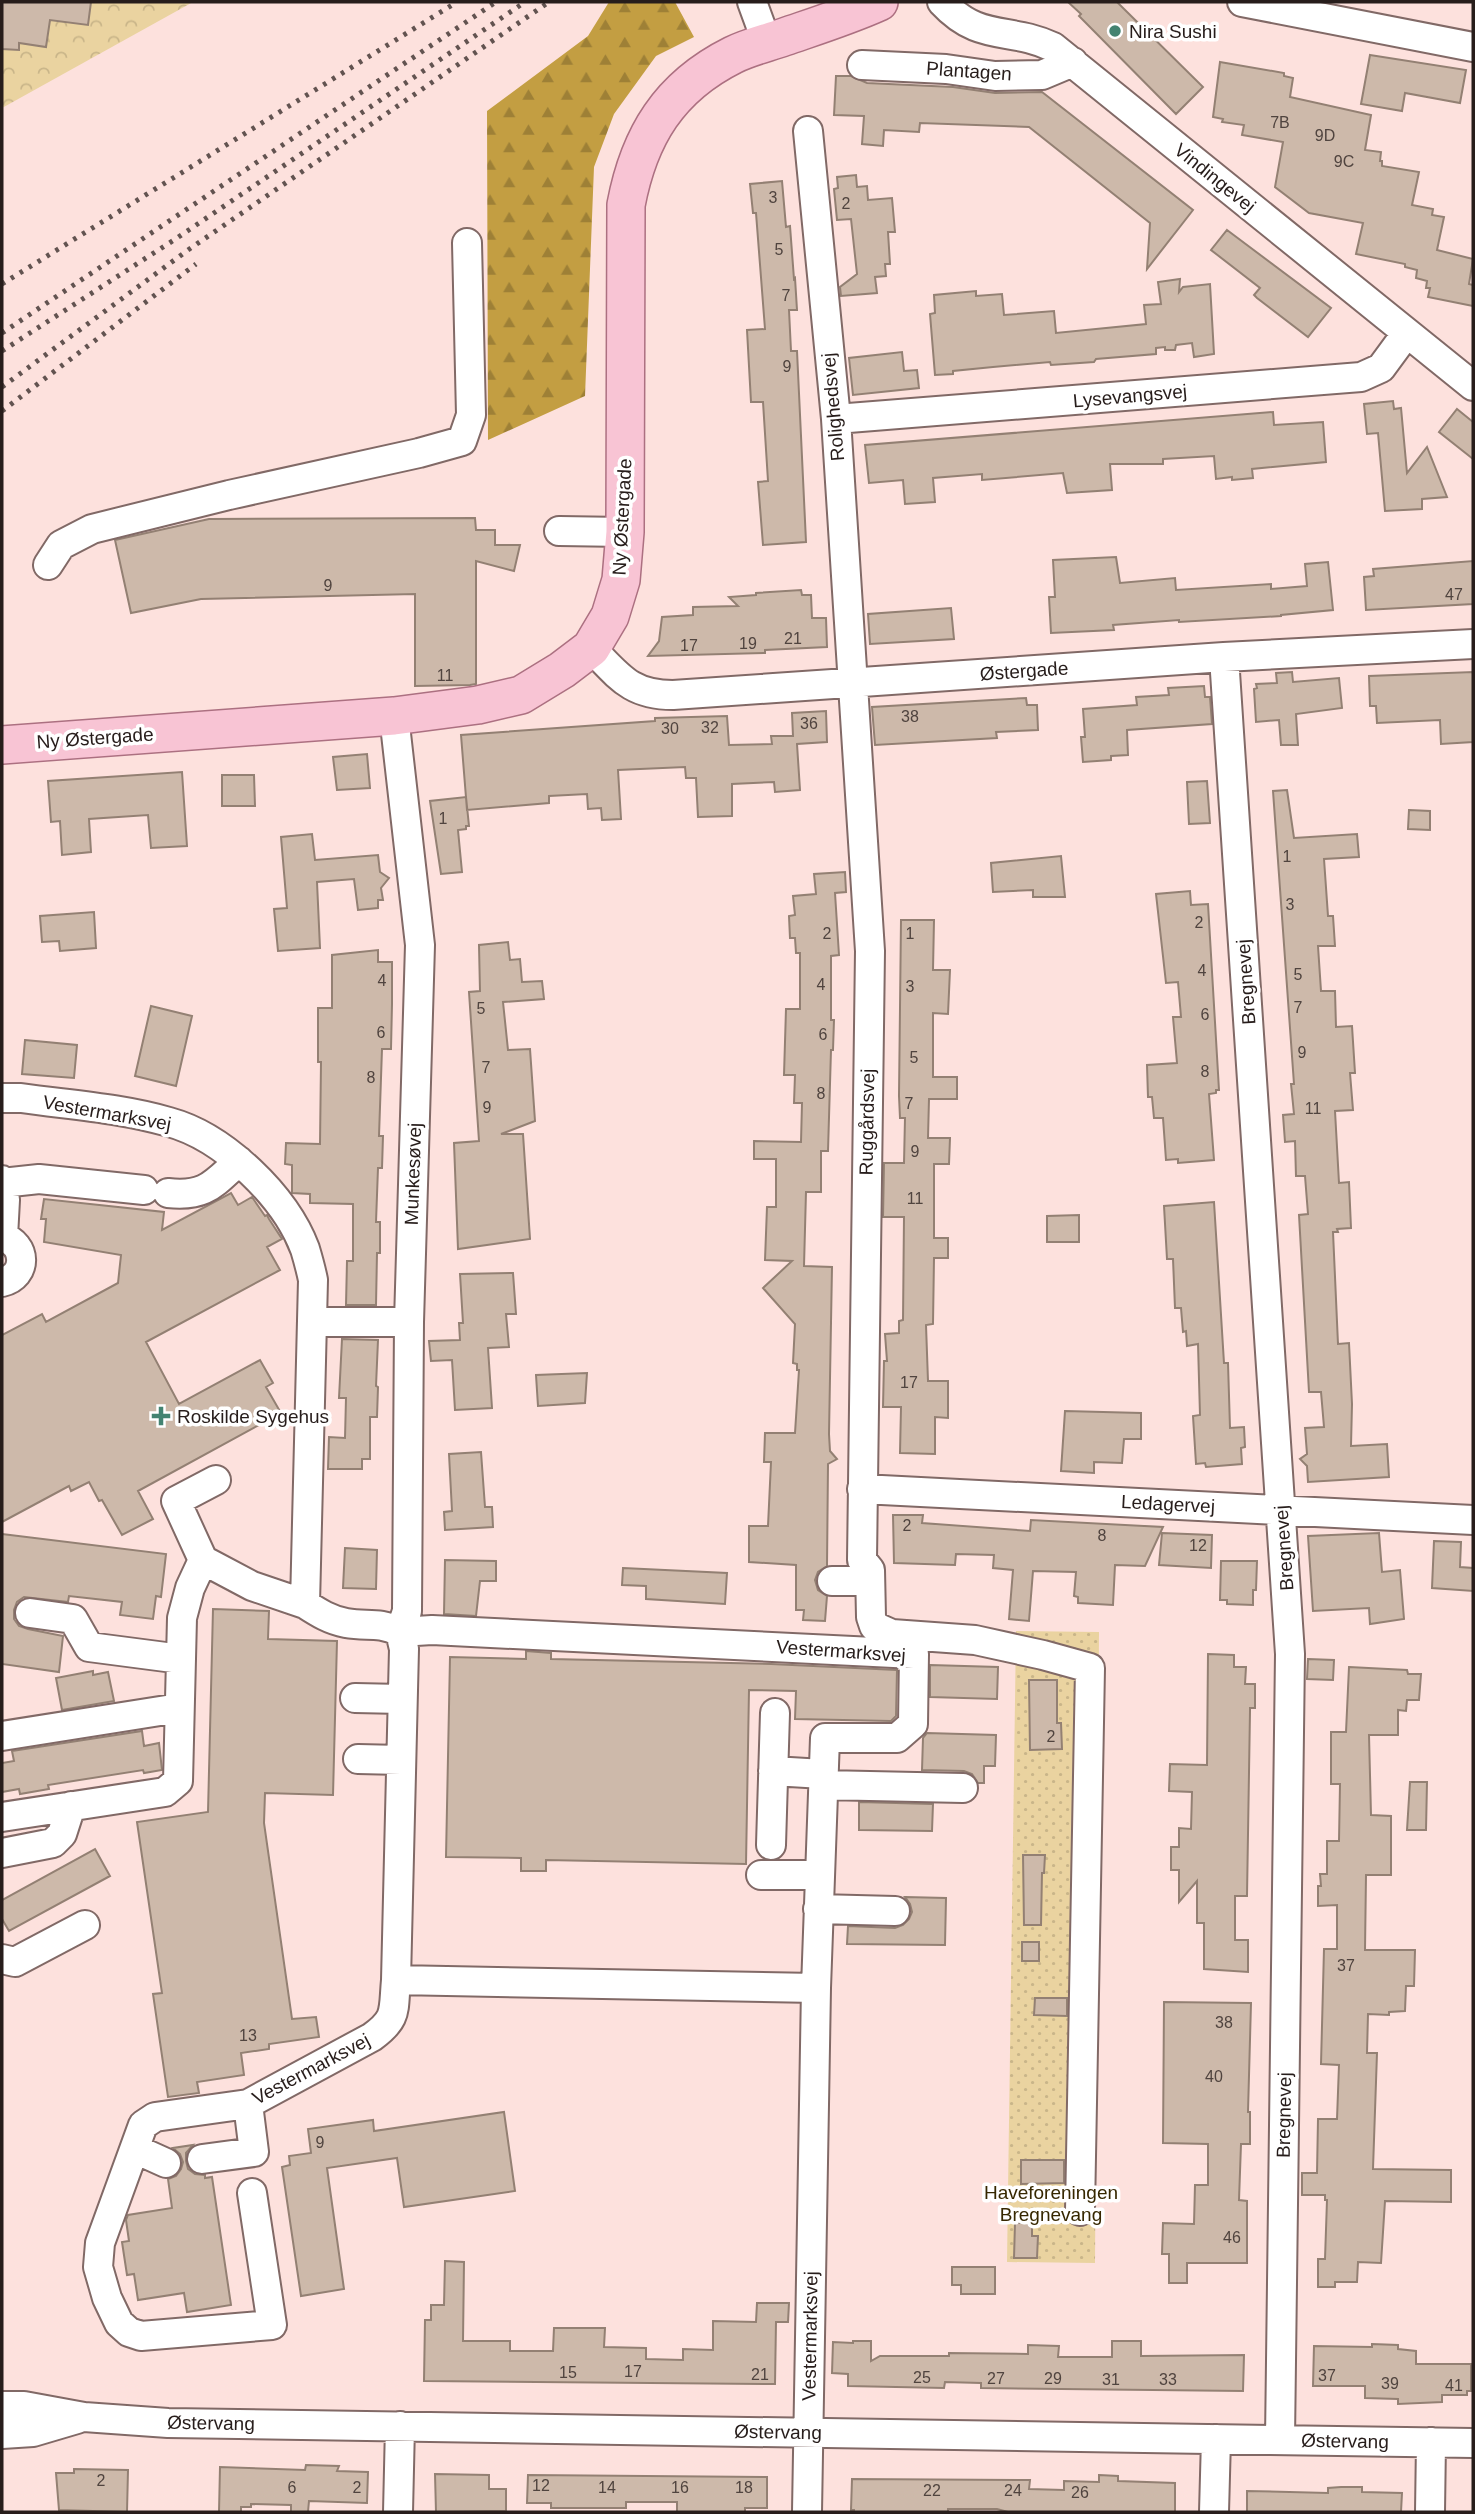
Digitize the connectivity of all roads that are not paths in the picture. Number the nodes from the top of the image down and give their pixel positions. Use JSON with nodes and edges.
{"nodes":[{"id":1,"x":751,"y":2,"type":"edge"},
{"id":2,"x":880,"y":2,"type":"edge"},
{"id":3,"x":942,"y":2,"type":"edge"},
{"id":4,"x":1242,"y":2,"type":"edge"},
{"id":5,"x":766,"y":43,"type":"junction"},
{"id":6,"x":1473,"y":47,"type":"edge"},
{"id":7,"x":1073,"y":62,"type":"junction"},
{"id":8,"x":862,"y":65,"type":"dead end"},
{"id":9,"x":807,"y":131,"type":"dead end"},
{"id":10,"x":467,"y":243,"type":"dead end"},
{"id":11,"x":1406,"y":334,"type":"junction"},
{"id":12,"x":1473,"y":386,"type":"edge"},
{"id":13,"x":835,"y":419,"type":"junction"},
{"id":14,"x":559,"y":531,"type":"dead end"},
{"id":15,"x":625,"y":532,"type":"junction"},
{"id":16,"x":48,"y":565,"type":"dead end"},
{"id":17,"x":1473,"y":644,"type":"edge"},
{"id":18,"x":590,"y":648,"type":"junction"},
{"id":19,"x":1224,"y":657,"type":"junction"},
{"id":20,"x":851,"y":683,"type":"junction"},
{"id":21,"x":394,"y":716,"type":"junction"},
{"id":22,"x":2,"y":745,"type":"edge"},
{"id":23,"x":2,"y":1098,"type":"edge"},
{"id":24,"x":239,"y":1161,"type":"junction"},
{"id":25,"x":2,"y":1182,"type":"edge"},
{"id":26,"x":2,"y":1237,"type":"edge"},
{"id":27,"x":2,"y":1282,"type":"edge"},
{"id":28,"x":312,"y":1322,"type":"junction"},
{"id":29,"x":409,"y":1322,"type":"junction"},
{"id":30,"x":216,"y":1480,"type":"dead end"},
{"id":31,"x":862,"y":1489,"type":"junction"},
{"id":32,"x":1281,"y":1509,"type":"junction"},
{"id":33,"x":1473,"y":1520,"type":"edge"},
{"id":34,"x":203,"y":1560,"type":"junction"},
{"id":35,"x":305,"y":1604,"type":"junction"},
{"id":36,"x":30,"y":1613,"type":"dead end"},
{"id":37,"x":400,"y":1632,"type":"junction"},
{"id":38,"x":181,"y":1659,"type":"junction"},
{"id":39,"x":355,"y":1698,"type":"dead end"},
{"id":40,"x":402,"y":1699,"type":"junction"},
{"id":41,"x":179,"y":1709,"type":"junction"},
{"id":42,"x":775,"y":1713,"type":"dead end"},
{"id":43,"x":2,"y":1736,"type":"edge"},
{"id":44,"x":358,"y":1759,"type":"dead end"},
{"id":45,"x":401,"y":1760,"type":"junction"},
{"id":46,"x":773,"y":1771,"type":"junction"},
{"id":47,"x":823,"y":1779,"type":"junction"},
{"id":48,"x":963,"y":1788,"type":"dead end"},
{"id":49,"x":71,"y":1805,"type":"junction"},
{"id":50,"x":2,"y":1817,"type":"edge"},
{"id":51,"x":771,"y":1845,"type":"dead end"},
{"id":52,"x":2,"y":1853,"type":"edge"},
{"id":53,"x":761,"y":1875,"type":"dead end"},
{"id":54,"x":820,"y":1875,"type":"junction"},
{"id":55,"x":818,"y":1909,"type":"junction"},
{"id":56,"x":895,"y":1911,"type":"dead end"},
{"id":57,"x":85,"y":1925,"type":"dead end"},
{"id":58,"x":2,"y":1959,"type":"edge"},
{"id":59,"x":396,"y":1980,"type":"junction"},
{"id":60,"x":816,"y":1988,"type":"junction"},
{"id":61,"x":248,"y":2104,"type":"junction"},
{"id":62,"x":135,"y":2149,"type":"junction"},
{"id":63,"x":202,"y":2159,"type":"dead end"},
{"id":64,"x":166,"y":2164,"type":"dead end"},
{"id":65,"x":252,"y":2193,"type":"dead end"},
{"id":66,"x":1080,"y":2211,"type":"dead end"},
{"id":67,"x":2,"y":2406,"type":"edge"},
{"id":68,"x":83,"y":2417,"type":"junction"},
{"id":69,"x":400,"y":2426,"type":"junction"},
{"id":70,"x":808,"y":2433,"type":"junction"},
{"id":71,"x":2,"y":2434,"type":"edge"},
{"id":72,"x":1216,"y":2439,"type":"junction"},
{"id":73,"x":1280,"y":2440,"type":"junction"},
{"id":74,"x":1432,"y":2442,"type":"junction"},
{"id":75,"x":1473,"y":2443,"type":"edge"},
{"id":76,"x":398,"y":2512,"type":"edge"},
{"id":77,"x":807,"y":2512,"type":"edge"},
{"id":78,"x":1214,"y":2512,"type":"edge"},
{"id":79,"x":1430,"y":2512,"type":"edge"}],
"edges":[{"from":1,"to":5,"type":"street"},
{"from":2,"to":5,"type":"main road","name":"Ny Østergade"},
{"from":3,"to":7,"type":"street","name":"Vindingevej"},
{"from":4,"to":6,"type":"street"},
{"from":5,"to":15,"type":"main road","name":"Ny Østergade"},
{"from":7,"to":8,"type":"street","name":"Plantagen"},
{"from":7,"to":11,"type":"street","name":"Vindingevej"},
{"from":9,"to":13,"type":"street","name":"Rolighedsvej"},
{"from":10,"to":16,"type":"street"},
{"from":11,"to":12,"type":"street","name":"Vindingevej"},
{"from":11,"to":13,"type":"street","name":"Lysevangsvej"},
{"from":13,"to":20,"type":"street","name":"Rolighedsvej"},
{"from":14,"to":15,"type":"street"},
{"from":15,"to":18,"type":"main road","name":"Ny Østergade"},
{"from":17,"to":19,"type":"street","name":"Østergade"},
{"from":18,"to":20,"type":"street","name":"Østergade"},
{"from":18,"to":21,"type":"main road","name":"Ny Østergade"},
{"from":19,"to":20,"type":"street","name":"Østergade"},
{"from":19,"to":32,"type":"street","name":"Bregnevej"},
{"from":20,"to":31,"type":"street","name":"Ruggårdsvej"},
{"from":21,"to":22,"type":"main road","name":"Ny Østergade"},
{"from":21,"to":29,"type":"street","name":"Munkesøvej"},
{"from":23,"to":24,"type":"street","name":"Vestermarksvej"},
{"from":24,"to":25,"type":"street"},
{"from":24,"to":28,"type":"street","name":"Vestermarksvej"},
{"from":25,"to":26,"type":"street"},
{"from":26,"to":27,"type":"street"},
{"from":28,"to":29,"type":"street"},
{"from":28,"to":35,"type":"street","name":"Vestermarksvej"},
{"from":29,"to":37,"type":"street","name":"Munkesøvej"},
{"from":30,"to":34,"type":"street"},
{"from":31,"to":32,"type":"street","name":"Ledagervej"},
{"from":31,"to":66,"type":"street","name":"Ruggårdsvej"},
{"from":32,"to":33,"type":"street","name":"Ledagervej"},
{"from":32,"to":73,"type":"street","name":"Bregnevej"},
{"from":34,"to":35,"type":"street","name":"Vestermarksvej"},
{"from":34,"to":38,"type":"street"},
{"from":35,"to":37,"type":"street","name":"Vestermarksvej"},
{"from":36,"to":38,"type":"street"},
{"from":37,"to":40,"type":"street","name":"Vestermarksvej"},
{"from":37,"to":47,"type":"street","name":"Vestermarksvej"},
{"from":38,"to":41,"type":"street"},
{"from":39,"to":40,"type":"street"},
{"from":40,"to":45,"type":"street","name":"Vestermarksvej"},
{"from":41,"to":43,"type":"street"},
{"from":41,"to":49,"type":"street"},
{"from":42,"to":46,"type":"street"},
{"from":44,"to":45,"type":"street"},
{"from":45,"to":59,"type":"street","name":"Vestermarksvej"},
{"from":46,"to":47,"type":"street"},
{"from":46,"to":51,"type":"street"},
{"from":47,"to":48,"type":"street"},
{"from":47,"to":54,"type":"street","name":"Vestermarksvej"},
{"from":49,"to":50,"type":"street"},
{"from":49,"to":52,"type":"street"},
{"from":53,"to":54,"type":"street"},
{"from":54,"to":55,"type":"street","name":"Vestermarksvej"},
{"from":55,"to":56,"type":"street"},
{"from":55,"to":60,"type":"street","name":"Vestermarksvej"},
{"from":57,"to":58,"type":"street"},
{"from":59,"to":60,"type":"street"},
{"from":59,"to":61,"type":"street","name":"Vestermarksvej"},
{"from":60,"to":70,"type":"street","name":"Vestermarksvej"},
{"from":61,"to":62,"type":"street","name":"Vestermarksvej"},
{"from":61,"to":63,"type":"street"},
{"from":62,"to":64,"type":"street"},
{"from":62,"to":65,"type":"street","name":"Vestermarksvej"},
{"from":67,"to":68,"type":"street","name":"Østervang"},
{"from":68,"to":69,"type":"street","name":"Østervang"},
{"from":68,"to":71,"type":"street","name":"Østervang"},
{"from":69,"to":70,"type":"street","name":"Østervang"},
{"from":69,"to":76,"type":"street"},
{"from":70,"to":72,"type":"street","name":"Østervang"},
{"from":70,"to":77,"type":"street","name":"Vestermarksvej"},
{"from":72,"to":73,"type":"street","name":"Østervang"},
{"from":72,"to":78,"type":"street"},
{"from":73,"to":74,"type":"street","name":"Østervang"},
{"from":74,"to":75,"type":"street","name":"Østervang"},
{"from":74,"to":79,"type":"street"}]}
